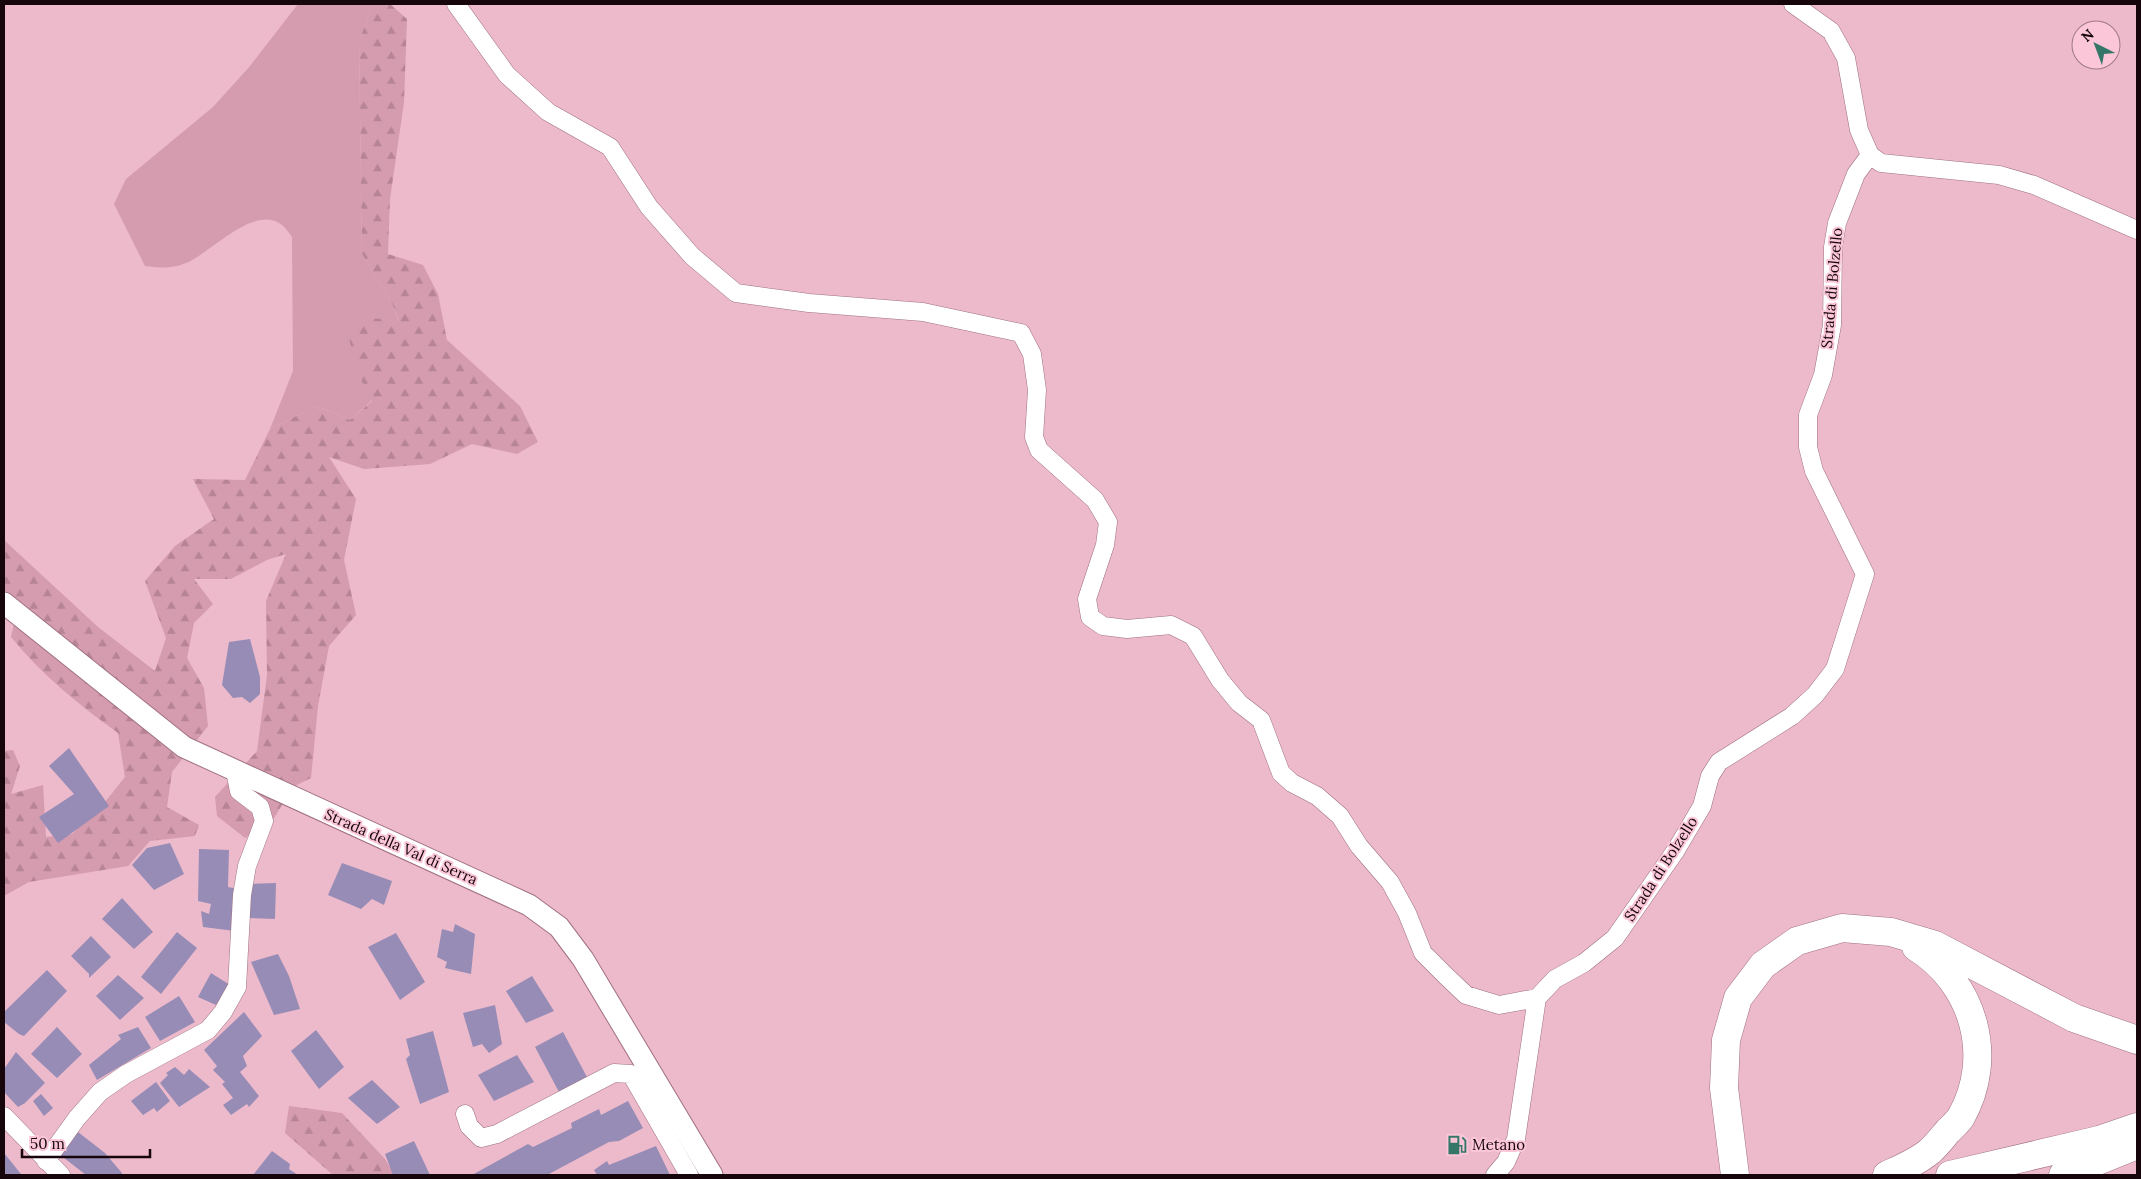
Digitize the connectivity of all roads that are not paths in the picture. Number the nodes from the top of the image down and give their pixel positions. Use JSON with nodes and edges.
{"nodes":[{"id":1,"x":456,"y":4,"type":"edge"},
{"id":2,"x":1793,"y":4,"type":"edge"},
{"id":3,"x":1870,"y":155,"type":"junction"},
{"id":4,"x":2137,"y":230,"type":"edge"},
{"id":5,"x":4,"y":603,"type":"edge"},
{"id":6,"x":235,"y":771,"type":"junction"},
{"id":7,"x":1891,"y":932,"type":"junction"},
{"id":8,"x":1537,"y":998,"type":"junction"},
{"id":9,"x":2137,"y":1040,"type":"edge"},
{"id":10,"x":465,"y":1114,"type":"dead end"},
{"id":11,"x":4,"y":1116,"type":"edge"},
{"id":12,"x":2137,"y":1127,"type":"edge"},
{"id":13,"x":2137,"y":1145,"type":"edge"},
{"id":14,"x":2137,"y":1159,"type":"edge"},
{"id":15,"x":46,"y":1161,"type":"junction"},
{"id":16,"x":61,"y":1175,"type":"edge"},
{"id":17,"x":689,"y":1175,"type":"edge"},
{"id":18,"x":712,"y":1175,"type":"edge"},
{"id":19,"x":1495,"y":1175,"type":"edge"},
{"id":20,"x":1736,"y":1175,"type":"edge"},
{"id":21,"x":1887,"y":1175,"type":"edge"},
{"id":22,"x":1950,"y":1175,"type":"edge"},
{"id":23,"x":2063,"y":1175,"type":"edge"},
{"id":24,"x":2102,"y":1175,"type":"edge"}],
"edges":[{"from":1,"to":8,"type":"street"},
{"from":2,"to":3,"type":"street"},
{"from":3,"to":4,"type":"street"},
{"from":3,"to":8,"type":"street","name":"Strada di Bolzello"},
{"from":5,"to":6,"type":"street","name":"Strada della Val di Serra"},
{"from":6,"to":15,"type":"street"},
{"from":6,"to":18,"type":"street","name":"Strada della Val di Serra"},
{"from":7,"to":9,"type":"highway"},
{"from":7,"to":20,"type":"highway"},
{"from":7,"to":21,"type":"highway"},
{"from":8,"to":19,"type":"street"},
{"from":10,"to":17,"type":"street"},
{"from":11,"to":15,"type":"street"},
{"from":12,"to":22,"type":"highway"},
{"from":13,"to":23,"type":"highway"},
{"from":14,"to":24,"type":"highway"},
{"from":15,"to":16,"type":"street"}]}
